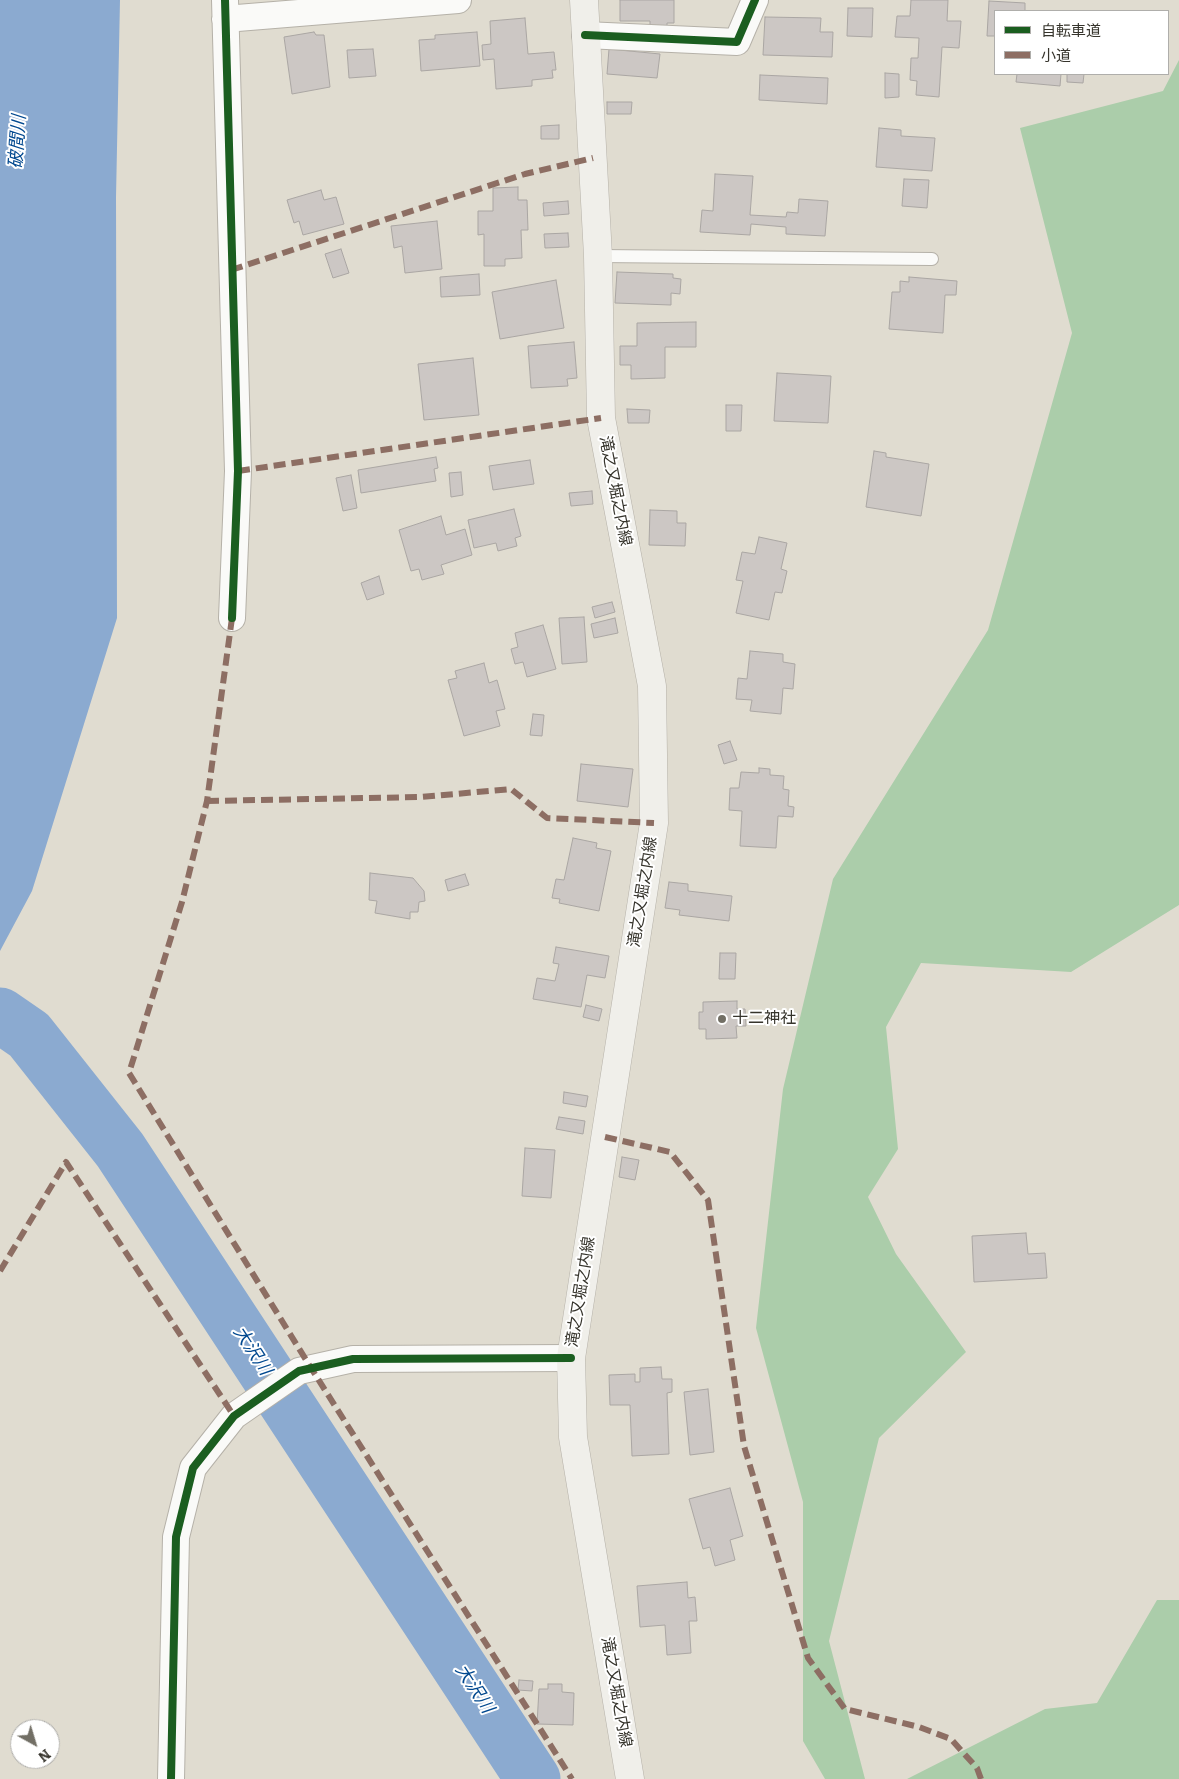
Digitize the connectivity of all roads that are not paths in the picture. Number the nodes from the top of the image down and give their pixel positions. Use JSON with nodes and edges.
{"nodes":[{"id":1,"x":458,"y":0,"type":"edge"},
{"id":2,"x":584,"y":0,"type":"edge"},
{"id":3,"x":754,"y":0,"type":"edge"},
{"id":4,"x":225,"y":10,"type":"edge"},
{"id":5,"x":586,"y":35,"type":"junction"},
{"id":6,"x":598,"y":256,"type":"junction"},
{"id":7,"x":932,"y":259,"type":"dead end"},
{"id":8,"x":232,"y":618,"type":"dead end"},
{"id":9,"x":571,"y":1358,"type":"junction"},
{"id":10,"x":171,"y":1779,"type":"edge"},
{"id":11,"x":630,"y":1779,"type":"edge"}],
"edges":[{"from":1,"to":4,"type":"street"},
{"from":2,"to":5,"type":"main road","name":"滝之又堀之内線"},
{"from":3,"to":5,"type":"street"},
{"from":4,"to":8,"type":"street"},
{"from":5,"to":6,"type":"main road","name":"滝之又堀之内線"},
{"from":6,"to":7,"type":"lane"},
{"from":6,"to":9,"type":"main road","name":"滝之又堀之内線"},
{"from":9,"to":10,"type":"street"},
{"from":9,"to":11,"type":"main road","name":"滝之又堀之内線"}]}
